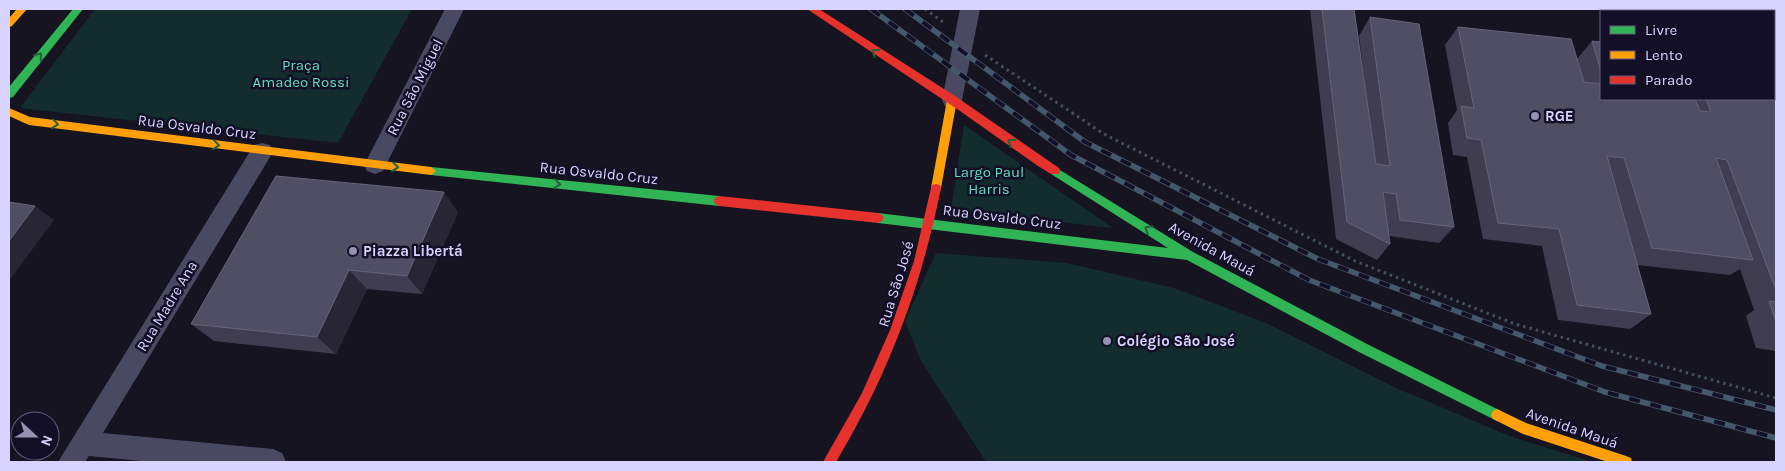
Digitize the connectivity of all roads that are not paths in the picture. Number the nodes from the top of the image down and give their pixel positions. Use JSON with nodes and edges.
{"nodes":[{"id":1,"x":22,"y":9,"type":"edge"},
{"id":2,"x":78,"y":9,"type":"edge"},
{"id":3,"x":454,"y":9,"type":"edge"},
{"id":4,"x":812,"y":9,"type":"edge"},
{"id":5,"x":970,"y":9,"type":"edge"},
{"id":6,"x":9,"y":24,"type":"edge"},
{"id":7,"x":9,"y":94,"type":"edge"},
{"id":8,"x":952,"y":100,"type":"junction"},
{"id":9,"x":9,"y":112,"type":"edge"},
{"id":10,"x":262,"y":151,"type":"junction"},
{"id":11,"x":375,"y":165,"type":"junction"},
{"id":12,"x":930,"y":223,"type":"junction"},
{"id":13,"x":1189,"y":255,"type":"junction"},
{"id":14,"x":77,"y":452,"type":"edge"},
{"id":15,"x":273,"y":462,"type":"edge"},
{"id":16,"x":829,"y":462,"type":"edge"},
{"id":17,"x":1626,"y":462,"type":"edge"}],
"edges":[{"from":1,"to":6,"type":"main road"},
{"from":7,"to":2,"type":"main road","one_way":true},
{"from":3,"to":11,"type":"street","name":"Rua São Miguel"},
{"from":8,"to":4,"type":"main road","name":"Avenida Mauá","one_way":true},
{"from":5,"to":8,"type":"street"},
{"from":8,"to":12,"type":"main road","name":"Rua São José"},
{"from":13,"to":8,"type":"main road","name":"Avenida Mauá","one_way":true},
{"from":9,"to":10,"type":"main road","name":"Rua Osvaldo Cruz","one_way":true},
{"from":10,"to":11,"type":"main road","name":"Rua Osvaldo Cruz"},
{"from":10,"to":14,"type":"street","name":"Rua Madre Ana"},
{"from":11,"to":12,"type":"main road","name":"Rua Osvaldo Cruz","one_way":true},
{"from":12,"to":13,"type":"main road","name":"Rua Osvaldo Cruz"},
{"from":12,"to":16,"type":"main road","name":"Rua São José"},
{"from":13,"to":17,"type":"main road","name":"Avenida Mauá"},
{"from":14,"to":15,"type":"street"}]}
